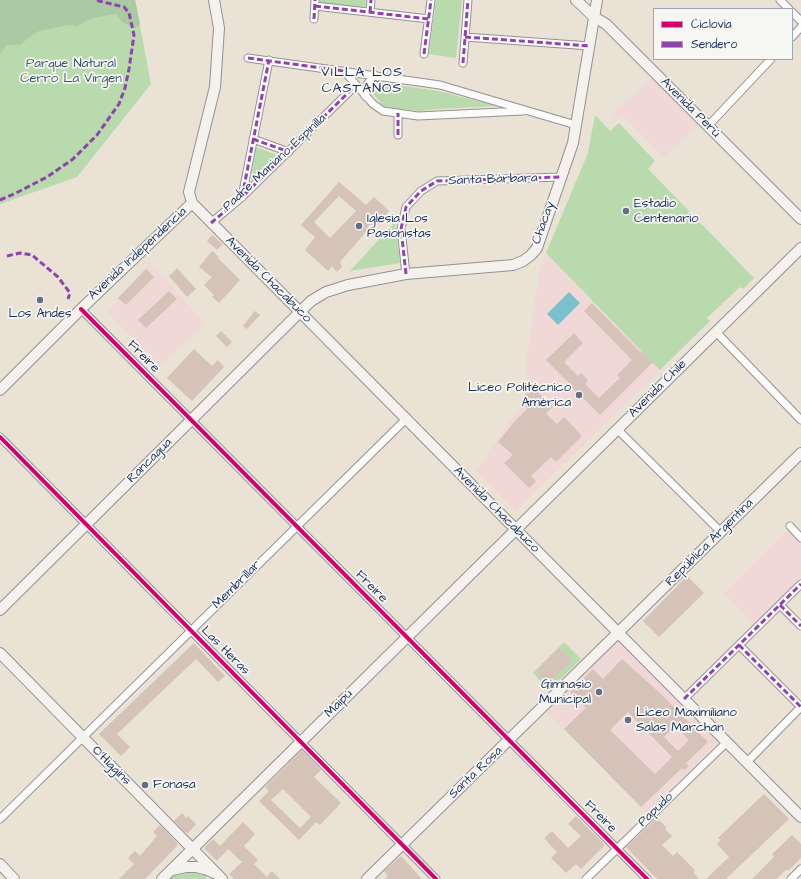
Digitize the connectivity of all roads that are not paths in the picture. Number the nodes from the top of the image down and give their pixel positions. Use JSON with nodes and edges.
{"nodes":[{"id":1,"x":214,"y":0,"type":"edge"},
{"id":2,"x":371,"y":0,"type":"edge"},
{"id":3,"x":431,"y":0,"type":"edge"},
{"id":4,"x":468,"y":0,"type":"edge"},
{"id":5,"x":576,"y":0,"type":"edge"},
{"id":6,"x":597,"y":0,"type":"edge"},
{"id":7,"x":780,"y":0,"type":"edge"},
{"id":8,"x":315,"y":3,"type":"edge"},
{"id":9,"x":788,"y":8,"type":"edge"},
{"id":10,"x":370,"y":12,"type":"junction"},
{"id":11,"x":793,"y":13,"type":"edge"},
{"id":12,"x":594,"y":17,"type":"junction"},
{"id":13,"x":314,"y":19,"type":"dead end"},
{"id":14,"x":429,"y":19,"type":"junction"},
{"id":15,"x":801,"y":21,"type":"edge"},
{"id":16,"x":801,"y":27,"type":"edge"},
{"id":17,"x":793,"y":36,"type":"edge"},
{"id":18,"x":465,"y":37,"type":"junction"},
{"id":19,"x":590,"y":46,"type":"junction"},
{"id":20,"x":424,"y":54,"type":"dead end"},
{"id":21,"x":248,"y":58,"type":"dead end"},
{"id":22,"x":269,"y":60,"type":"junction"},
{"id":23,"x":770,"y":60,"type":"edge"},
{"id":24,"x":463,"y":63,"type":"dead end"},
{"id":25,"x":344,"y":71,"type":"junction"},
{"id":26,"x":375,"y":76,"type":"junction"},
{"id":27,"x":356,"y":85,"type":"junction"},
{"id":28,"x":365,"y":96,"type":"junction"},
{"id":29,"x":530,"y":111,"type":"junction"},
{"id":30,"x":398,"y":113,"type":"junction"},
{"id":31,"x":576,"y":125,"type":"junction"},
{"id":32,"x":708,"y":126,"type":"junction"},
{"id":33,"x":398,"y":134,"type":"dead end"},
{"id":34,"x":253,"y":139,"type":"junction"},
{"id":35,"x":289,"y":152,"type":"junction"},
{"id":36,"x":561,"y":178,"type":"junction"},
{"id":37,"x":242,"y":197,"type":"junction"},
{"id":38,"x":192,"y":203,"type":"junction"},
{"id":39,"x":801,"y":219,"type":"edge"},
{"id":40,"x":211,"y":222,"type":"junction"},
{"id":41,"x":801,"y":248,"type":"edge"},
{"id":42,"x":406,"y":274,"type":"junction"},
{"id":43,"x":80,"y":309,"type":"junction"},
{"id":44,"x":299,"y":312,"type":"junction"},
{"id":45,"x":716,"y":332,"type":"junction"},
{"id":46,"x":0,"y":390,"type":"edge"},
{"id":47,"x":406,"y":419,"type":"junction"},
{"id":48,"x":191,"y":420,"type":"junction"},
{"id":49,"x":801,"y":420,"type":"edge"},
{"id":50,"x":617,"y":429,"type":"junction"},
{"id":51,"x":0,"y":437,"type":"edge"},
{"id":52,"x":801,"y":453,"type":"edge"},
{"id":53,"x":86,"y":524,"type":"junction"},
{"id":54,"x":297,"y":526,"type":"junction"},
{"id":55,"x":790,"y":526,"type":"dead end"},
{"id":56,"x":516,"y":530,"type":"junction"},
{"id":57,"x":721,"y":532,"type":"junction"},
{"id":58,"x":801,"y":538,"type":"edge"},
{"id":59,"x":801,"y":584,"type":"edge"},
{"id":60,"x":780,"y":605,"type":"junction"},
{"id":61,"x":0,"y":610,"type":"edge"},
{"id":62,"x":801,"y":626,"type":"edge"},
{"id":63,"x":191,"y":630,"type":"junction"},
{"id":64,"x":618,"y":633,"type":"junction"},
{"id":65,"x":407,"y":637,"type":"junction"},
{"id":66,"x":739,"y":645,"type":"junction"},
{"id":67,"x":0,"y":653,"type":"edge"},
{"id":68,"x":684,"y":699,"type":"junction"},
{"id":69,"x":801,"y":707,"type":"edge"},
{"id":70,"x":83,"y":738,"type":"junction"},
{"id":71,"x":509,"y":740,"type":"junction"},
{"id":72,"x":301,"y":742,"type":"junction"},
{"id":73,"x":727,"y":742,"type":"junction"},
{"id":74,"x":747,"y":762,"type":"junction"},
{"id":75,"x":801,"y":817,"type":"edge"},
{"id":76,"x":0,"y":819,"type":"edge"},
{"id":77,"x":402,"y":845,"type":"junction"},
{"id":78,"x":192,"y":849,"type":"junction"},
{"id":79,"x":617,"y":849,"type":"junction"},
{"id":80,"x":0,"y":864,"type":"edge"},
{"id":81,"x":801,"y":869,"type":"edge"},
{"id":82,"x":169,"y":872,"type":"junction"},
{"id":83,"x":221,"y":878,"type":"edge"},
{"id":84,"x":14,"y":879,"type":"edge"},
{"id":85,"x":162,"y":879,"type":"edge"},
{"id":86,"x":367,"y":879,"type":"edge"},
{"id":87,"x":436,"y":879,"type":"edge"},
{"id":88,"x":586,"y":879,"type":"edge"},
{"id":89,"x":647,"y":879,"type":"edge"},
{"id":90,"x":791,"y":879,"type":"edge"}],
"edges":[{"from":1,"to":38,"type":"main road"},
{"from":2,"to":10,"type":"street"},
{"from":3,"to":14,"type":"street"},
{"from":4,"to":18,"type":"street"},
{"from":5,"to":12,"type":"main road","name":"Avenida Perú"},
{"from":6,"to":12,"type":"main road","name":"Chacay"},
{"from":7,"to":9,"type":"street"},
{"from":8,"to":10,"type":"street"},
{"from":8,"to":13,"type":"street"},
{"from":10,"to":14,"type":"street"},
{"from":11,"to":15,"type":"street"},
{"from":12,"to":19,"type":"main road","name":"Chacay"},
{"from":12,"to":32,"type":"main road","name":"Avenida Perú"},
{"from":14,"to":20,"type":"street"},
{"from":16,"to":17,"type":"street"},
{"from":18,"to":19,"type":"street"},
{"from":18,"to":24,"type":"street"},
{"from":19,"to":31,"type":"main road","name":"Chacay"},
{"from":21,"to":22,"type":"street"},
{"from":22,"to":25,"type":"street"},
{"from":22,"to":34,"type":"street"},
{"from":23,"to":32,"type":"street"},
{"from":25,"to":26,"type":"street"},
{"from":25,"to":27,"type":"street"},
{"from":26,"to":28,"type":"street"},
{"from":26,"to":29,"type":"street"},
{"from":27,"to":28,"type":"street"},
{"from":27,"to":35,"type":"street","name":"Padre Mariano Espinilla"},
{"from":28,"to":30,"type":"street"},
{"from":29,"to":30,"type":"street"},
{"from":29,"to":31,"type":"street"},
{"from":30,"to":33,"type":"street"},
{"from":31,"to":36,"type":"main road","name":"Chacay"},
{"from":32,"to":39,"type":"main road","name":"Avenida Perú"},
{"from":34,"to":35,"type":"street"},
{"from":34,"to":37,"type":"street"},
{"from":35,"to":37,"type":"street","name":"Padre Mariano Espinilla"},
{"from":36,"to":42,"type":"main road","name":"Chacay"},
{"from":36,"to":42,"type":"street","name":"Santa Bárbara"},
{"from":37,"to":40,"type":"street","name":"Padre Mariano Espinilla"},
{"from":38,"to":40,"type":"main road","name":"Avenida Chacabuco"},
{"from":38,"to":43,"type":"main road","name":"Avenida Independencia"},
{"from":40,"to":44,"type":"main road","name":"Avenida Chacabuco"},
{"from":41,"to":45,"type":"main road","name":"Avenida Chile"},
{"from":42,"to":44,"type":"main road","name":"Chacay"},
{"from":43,"to":46,"type":"main road","name":"Avenida Independencia"},
{"from":43,"to":48,"type":"street","name":"Freire"},
{"from":44,"to":47,"type":"main road","name":"Avenida Chacabuco"},
{"from":44,"to":48,"type":"main road","name":"Rancagua"},
{"from":45,"to":49,"type":"street"},
{"from":45,"to":50,"type":"main road","name":"Avenida Chile"},
{"from":47,"to":54,"type":"street","name":"Membrillar"},
{"from":47,"to":56,"type":"main road","name":"Avenida Chacabuco"},
{"from":48,"to":53,"type":"main road","name":"Rancagua"},
{"from":48,"to":54,"type":"street","name":"Freire"},
{"from":50,"to":56,"type":"main road","name":"Avenida Chile"},
{"from":50,"to":57,"type":"street"},
{"from":51,"to":53,"type":"street","name":"Las Heras"},
{"from":52,"to":57,"type":"main road","name":"República Argentina"},
{"from":53,"to":61,"type":"main road","name":"Rancagua"},
{"from":53,"to":63,"type":"street","name":"Las Heras"},
{"from":54,"to":63,"type":"street","name":"Membrillar"},
{"from":54,"to":65,"type":"street","name":"Freire"},
{"from":55,"to":58,"type":"street"},
{"from":56,"to":64,"type":"main road","name":"Avenida Chacabuco"},
{"from":56,"to":65,"type":"main road","name":"Maipú"},
{"from":57,"to":64,"type":"main road","name":"República Argentina"},
{"from":59,"to":60,"type":"street"},
{"from":60,"to":62,"type":"street"},
{"from":60,"to":66,"type":"street"},
{"from":63,"to":70,"type":"street","name":"Membrillar"},
{"from":63,"to":72,"type":"street","name":"Las Heras"},
{"from":64,"to":68,"type":"main road","name":"Avenida Chacabuco"},
{"from":64,"to":71,"type":"main road","name":"Santa Rosa"},
{"from":65,"to":71,"type":"street","name":"Freire"},
{"from":65,"to":72,"type":"main road","name":"Maipú"},
{"from":66,"to":68,"type":"street"},
{"from":66,"to":69,"type":"street"},
{"from":67,"to":70,"type":"main road","name":"O'Higgins"},
{"from":68,"to":73,"type":"main road","name":"Avenida Chacabuco"},
{"from":69,"to":74,"type":"street"},
{"from":70,"to":76,"type":"street","name":"Membrillar"},
{"from":70,"to":78,"type":"main road","name":"O'Higgins"},
{"from":71,"to":77,"type":"main road","name":"Santa Rosa"},
{"from":71,"to":79,"type":"street","name":"Freire"},
{"from":72,"to":77,"type":"street","name":"Las Heras"},
{"from":72,"to":78,"type":"main road","name":"Maipú"},
{"from":73,"to":74,"type":"main road","name":"Avenida Chacabuco"},
{"from":73,"to":79,"type":"street","name":"Papudo"},
{"from":74,"to":75,"type":"main road","name":"Avenida Chacabuco"},
{"from":77,"to":86,"type":"main road","name":"Santa Rosa"},
{"from":77,"to":87,"type":"street","name":"Las Heras"},
{"from":78,"to":82,"type":"main road","name":"Maipú"},
{"from":78,"to":83,"type":"main road","name":"O'Higgins"},
{"from":79,"to":88,"type":"street","name":"Papudo"},
{"from":79,"to":89,"type":"street","name":"Freire"},
{"from":80,"to":84,"type":"main road"},
{"from":81,"to":90,"type":"street"},
{"from":82,"to":83,"type":"main road"},
{"from":82,"to":85,"type":"main road","name":"Maipú"}]}
